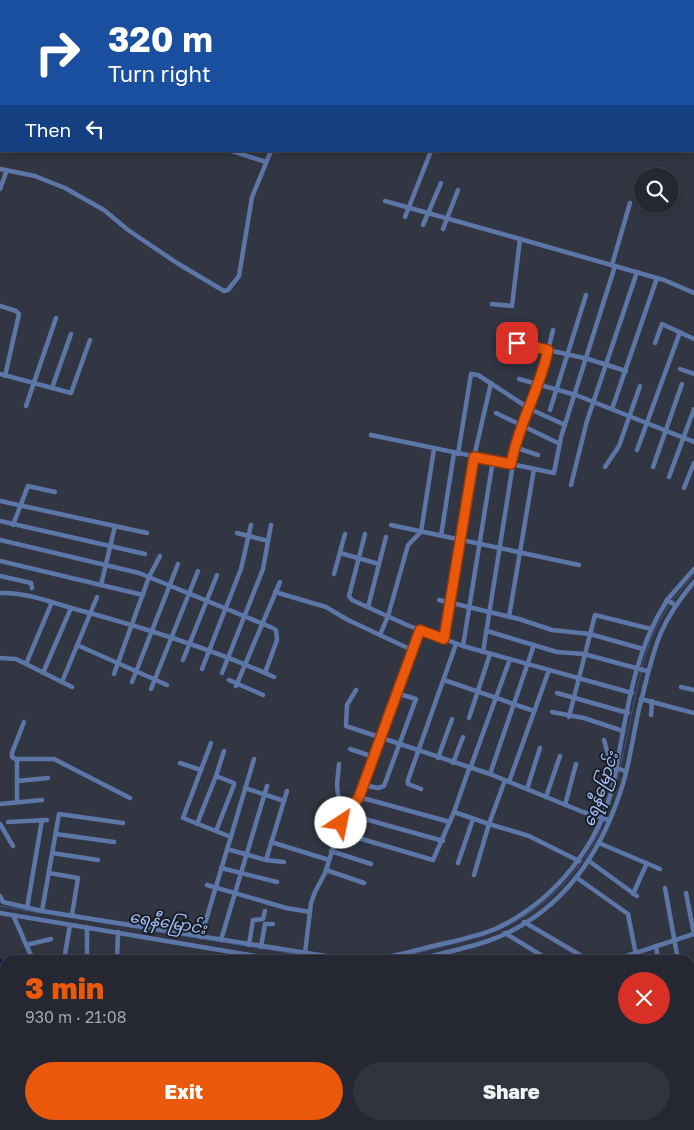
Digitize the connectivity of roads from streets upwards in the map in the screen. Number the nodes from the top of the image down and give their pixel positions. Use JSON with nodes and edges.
{"nodes":[{"id":1,"x":235,"y":152,"type":"edge"},
{"id":2,"x":271,"y":152,"type":"edge"},
{"id":3,"x":432,"y":152,"type":"edge"},
{"id":4,"x":266,"y":162,"type":"junction"},
{"id":5,"x":0,"y":169,"type":"edge"},
{"id":6,"x":7,"y":170,"type":"junction"},
{"id":7,"x":441,"y":183,"type":"dead end"},
{"id":8,"x":0,"y":189,"type":"edge"},
{"id":9,"x":458,"y":190,"type":"dead end"},
{"id":10,"x":385,"y":201,"type":"dead end"},
{"id":11,"x":630,"y":203,"type":"dead end"},
{"id":12,"x":408,"y":208,"type":"junction"},
{"id":13,"x":427,"y":213,"type":"junction"},
{"id":14,"x":404,"y":217,"type":"dead end"},
{"id":15,"x":447,"y":219,"type":"junction"},
{"id":16,"x":423,"y":226,"type":"dead end"},
{"id":17,"x":443,"y":229,"type":"dead end"},
{"id":18,"x":520,"y":239,"type":"junction"},
{"id":19,"x":614,"y":266,"type":"junction"},
{"id":20,"x":637,"y":272,"type":"junction"},
{"id":21,"x":657,"y":278,"type":"junction"},
{"id":22,"x":694,"y":294,"type":"edge"},
{"id":23,"x":586,"y":295,"type":"dead end"},
{"id":24,"x":492,"y":304,"type":"dead end"},
{"id":25,"x":0,"y":307,"type":"edge"},
{"id":26,"x":56,"y":318,"type":"dead end"},
{"id":27,"x":553,"y":330,"type":"dead end"},
{"id":28,"x":680,"y":332,"type":"junction"},
{"id":29,"x":72,"y":334,"type":"dead end"},
{"id":30,"x":694,"y":339,"type":"edge"},
{"id":31,"x":90,"y":340,"type":"dead end"},
{"id":32,"x":517,"y":343,"type":"dead end"},
{"id":33,"x":656,"y":343,"type":"dead end"},
{"id":34,"x":548,"y":350,"type":"junction"},
{"id":35,"x":569,"y":355,"type":"junction"},
{"id":36,"x":588,"y":360,"type":"junction"},
{"id":37,"x":606,"y":365,"type":"junction"},
{"id":38,"x":680,"y":369,"type":"dead end"},
{"id":39,"x":626,"y":371,"type":"junction"},
{"id":40,"x":694,"y":374,"type":"edge"},
{"id":41,"x":2,"y":375,"type":"edge"},
{"id":42,"x":519,"y":379,"type":"dead end"},
{"id":43,"x":33,"y":383,"type":"junction"},
{"id":44,"x":491,"y":383,"type":"junction"},
{"id":45,"x":540,"y":384,"type":"junction"},
{"id":46,"x":682,"y":384,"type":"dead end"},
{"id":47,"x":640,"y":386,"type":"dead end"},
{"id":48,"x":52,"y":388,"type":"junction"},
{"id":49,"x":557,"y":389,"type":"junction"},
{"id":50,"x":576,"y":395,"type":"junction"},
{"id":51,"x":594,"y":402,"type":"junction"},
{"id":52,"x":26,"y":406,"type":"dead end"},
{"id":53,"x":530,"y":407,"type":"junction"},
{"id":54,"x":612,"y":409,"type":"junction"},
{"id":55,"x":694,"y":409,"type":"edge"},
{"id":56,"x":550,"y":410,"type":"dead end"},
{"id":57,"x":496,"y":414,"type":"dead end"},
{"id":58,"x":630,"y":416,"type":"junction"},
{"id":59,"x":647,"y":423,"type":"junction"},
{"id":60,"x":565,"y":425,"type":"junction"},
{"id":61,"x":522,"y":427,"type":"junction"},
{"id":62,"x":666,"y":431,"type":"junction"},
{"id":63,"x":371,"y":435,"type":"dead end"},
{"id":64,"x":684,"y":438,"type":"junction"},
{"id":65,"x":694,"y":442,"type":"edge"},
{"id":66,"x":560,"y":444,"type":"junction"},
{"id":67,"x":514,"y":447,"type":"junction"},
{"id":68,"x":434,"y":449,"type":"junction"},
{"id":69,"x":637,"y":450,"type":"dead end"},
{"id":70,"x":456,"y":453,"type":"junction"},
{"id":71,"x":538,"y":455,"type":"dead end"},
{"id":72,"x":474,"y":457,"type":"junction"},
{"id":73,"x":493,"y":460,"type":"junction"},
{"id":74,"x":694,"y":463,"type":"edge"},
{"id":75,"x":512,"y":464,"type":"junction"},
{"id":76,"x":605,"y":467,"type":"dead end"},
{"id":77,"x":653,"y":467,"type":"dead end"},
{"id":78,"x":534,"y":469,"type":"junction"},
{"id":79,"x":669,"y":478,"type":"dead end"},
{"id":80,"x":571,"y":485,"type":"dead end"},
{"id":81,"x":684,"y":488,"type":"dead end"},
{"id":82,"x":55,"y":492,"type":"dead end"},
{"id":83,"x":0,"y":501,"type":"edge"},
{"id":84,"x":21,"y":504,"type":"junction"},
{"id":85,"x":0,"y":521,"type":"edge"},
{"id":86,"x":13,"y":525,"type":"junction"},
{"id":87,"x":251,"y":525,"type":"dead end"},
{"id":88,"x":271,"y":525,"type":"dead end"},
{"id":89,"x":391,"y":525,"type":"dead end"},
{"id":90,"x":115,"y":526,"type":"junction"},
{"id":91,"x":421,"y":532,"type":"junction"},
{"id":92,"x":147,"y":533,"type":"dead end"},
{"id":93,"x":237,"y":533,"type":"dead end"},
{"id":94,"x":345,"y":534,"type":"dead end"},
{"id":95,"x":365,"y":534,"type":"dead end"},
{"id":96,"x":249,"y":536,"type":"junction"},
{"id":97,"x":441,"y":536,"type":"junction"},
{"id":98,"x":386,"y":537,"type":"dead end"},
{"id":99,"x":0,"y":540,"type":"edge"},
{"id":100,"x":268,"y":541,"type":"junction"},
{"id":101,"x":461,"y":541,"type":"junction"},
{"id":102,"x":110,"y":546,"type":"junction"},
{"id":103,"x":481,"y":546,"type":"junction"},
{"id":104,"x":501,"y":549,"type":"junction"},
{"id":105,"x":520,"y":552,"type":"junction"},
{"id":106,"x":340,"y":553,"type":"junction"},
{"id":107,"x":145,"y":554,"type":"dead end"},
{"id":108,"x":160,"y":556,"type":"dead end"},
{"id":109,"x":359,"y":558,"type":"junction"},
{"id":110,"x":0,"y":561,"type":"edge"},
{"id":111,"x":178,"y":564,"type":"dead end"},
{"id":112,"x":379,"y":564,"type":"junction"},
{"id":113,"x":106,"y":565,"type":"junction"},
{"id":114,"x":579,"y":565,"type":"dead end"},
{"id":115,"x":694,"y":569,"type":"edge"},
{"id":116,"x":198,"y":571,"type":"dead end"},
{"id":117,"x":217,"y":574,"type":"dead end"},
{"id":118,"x":334,"y":574,"type":"dead end"},
{"id":119,"x":0,"y":576,"type":"edge"},
{"id":120,"x":149,"y":577,"type":"junction"},
{"id":121,"x":280,"y":582,"type":"dead end"},
{"id":122,"x":694,"y":582,"type":"edge"},
{"id":123,"x":100,"y":585,"type":"junction"},
{"id":124,"x":169,"y":585,"type":"junction"},
{"id":125,"x":32,"y":588,"type":"dead end"},
{"id":126,"x":275,"y":592,"type":"junction"},
{"id":127,"x":0,"y":593,"type":"edge"},
{"id":128,"x":188,"y":594,"type":"junction"},
{"id":129,"x":143,"y":595,"type":"junction"},
{"id":130,"x":97,"y":597,"type":"dead end"},
{"id":131,"x":439,"y":600,"type":"dead end"},
{"id":132,"x":668,"y":600,"type":"junction"},
{"id":133,"x":206,"y":601,"type":"junction"},
{"id":134,"x":52,"y":602,"type":"junction"},
{"id":135,"x":451,"y":603,"type":"junction"},
{"id":136,"x":674,"y":605,"type":"junction"},
{"id":137,"x":368,"y":607,"type":"junction"},
{"id":138,"x":72,"y":608,"type":"junction"},
{"id":139,"x":471,"y":608,"type":"junction"},
{"id":140,"x":225,"y":609,"type":"junction"},
{"id":141,"x":491,"y":612,"type":"junction"},
{"id":142,"x":91,"y":613,"type":"junction"},
{"id":143,"x":244,"y":616,"type":"junction"},
{"id":144,"x":388,"y":616,"type":"junction"},
{"id":145,"x":509,"y":617,"type":"junction"},
{"id":146,"x":262,"y":624,"type":"junction"},
{"id":147,"x":132,"y":625,"type":"junction"},
{"id":148,"x":420,"y":630,"type":"junction"},
{"id":149,"x":651,"y":630,"type":"junction"},
{"id":150,"x":151,"y":632,"type":"junction"},
{"id":151,"x":487,"y":632,"type":"junction"},
{"id":152,"x":590,"y":634,"type":"junction"},
{"id":153,"x":380,"y":635,"type":"junction"},
{"id":154,"x":170,"y":638,"type":"junction"},
{"id":155,"x":444,"y":639,"type":"junction"},
{"id":156,"x":189,"y":644,"type":"junction"},
{"id":157,"x":456,"y":644,"type":"junction"},
{"id":158,"x":77,"y":645,"type":"junction"},
{"id":159,"x":534,"y":645,"type":"junction"},
{"id":160,"x":463,"y":646,"type":"junction"},
{"id":161,"x":642,"y":649,"type":"junction"},
{"id":162,"x":209,"y":650,"type":"junction"},
{"id":163,"x":412,"y":650,"type":"junction"},
{"id":164,"x":483,"y":652,"type":"junction"},
{"id":165,"x":490,"y":654,"type":"junction"},
{"id":166,"x":584,"y":654,"type":"junction"},
{"id":167,"x":228,"y":657,"type":"junction"},
{"id":168,"x":0,"y":658,"type":"edge"},
{"id":169,"x":510,"y":659,"type":"junction"},
{"id":170,"x":183,"y":660,"type":"dead end"},
{"id":171,"x":118,"y":663,"type":"junction"},
{"id":172,"x":26,"y":664,"type":"junction"},
{"id":173,"x":245,"y":664,"type":"junction"},
{"id":174,"x":528,"y":664,"type":"junction"},
{"id":175,"x":638,"y":669,"type":"junction"},
{"id":176,"x":202,"y":670,"type":"dead end"},
{"id":177,"x":549,"y":670,"type":"junction"},
{"id":178,"x":136,"y":671,"type":"junction"},
{"id":179,"x":646,"y":671,"type":"junction"},
{"id":180,"x":43,"y":673,"type":"junction"},
{"id":181,"x":222,"y":673,"type":"dead end"},
{"id":182,"x":265,"y":673,"type":"junction"},
{"id":183,"x":114,"y":674,"type":"dead end"},
{"id":184,"x":274,"y":677,"type":"dead end"},
{"id":185,"x":578,"y":678,"type":"junction"},
{"id":186,"x":155,"y":680,"type":"junction"},
{"id":187,"x":229,"y":680,"type":"dead end"},
{"id":188,"x":444,"y":680,"type":"junction"},
{"id":189,"x":62,"y":682,"type":"junction"},
{"id":190,"x":132,"y":682,"type":"dead end"},
{"id":191,"x":237,"y":684,"type":"junction"},
{"id":192,"x":167,"y":685,"type":"dead end"},
{"id":193,"x":681,"y":686,"type":"dead end"},
{"id":194,"x":72,"y":687,"type":"dead end"},
{"id":195,"x":634,"y":687,"type":"junction"},
{"id":196,"x":151,"y":689,"type":"dead end"},
{"id":197,"x":356,"y":690,"type":"dead end"},
{"id":198,"x":694,"y":690,"type":"edge"},
{"id":199,"x":477,"y":692,"type":"junction"},
{"id":200,"x":557,"y":692,"type":"dead end"},
{"id":201,"x":396,"y":693,"type":"junction"},
{"id":202,"x":632,"y":693,"type":"junction"},
{"id":203,"x":642,"y":694,"type":"junction"},
{"id":204,"x":263,"y":695,"type":"dead end"},
{"id":205,"x":574,"y":697,"type":"junction"},
{"id":206,"x":496,"y":699,"type":"junction"},
{"id":207,"x":652,"y":701,"type":"junction"},
{"id":208,"x":513,"y":705,"type":"junction"},
{"id":209,"x":534,"y":711,"type":"junction"},
{"id":210,"x":552,"y":712,"type":"dead end"},
{"id":211,"x":628,"y":713,"type":"junction"},
{"id":212,"x":694,"y":714,"type":"edge"},
{"id":213,"x":650,"y":715,"type":"dead end"},
{"id":214,"x":569,"y":717,"type":"junction"},
{"id":215,"x":452,"y":718,"type":"dead end"},
{"id":216,"x":468,"y":718,"type":"dead end"},
{"id":217,"x":24,"y":722,"type":"dead end"},
{"id":218,"x":623,"y":731,"type":"junction"},
{"id":219,"x":463,"y":737,"type":"dead end"},
{"id":220,"x":381,"y":739,"type":"junction"},
{"id":221,"x":604,"y":740,"type":"dead end"},
{"id":222,"x":211,"y":743,"type":"dead end"},
{"id":223,"x":400,"y":745,"type":"junction"},
{"id":224,"x":540,"y":748,"type":"dead end"},
{"id":225,"x":350,"y":749,"type":"dead end"},
{"id":226,"x":224,"y":751,"type":"dead end"},
{"id":227,"x":418,"y":751,"type":"junction"},
{"id":228,"x":560,"y":756,"type":"dead end"},
{"id":229,"x":374,"y":757,"type":"junction"},
{"id":230,"x":438,"y":758,"type":"junction"},
{"id":231,"x":254,"y":759,"type":"dead end"},
{"id":232,"x":17,"y":760,"type":"junction"},
{"id":233,"x":180,"y":763,"type":"dead end"},
{"id":234,"x":453,"y":763,"type":"junction"},
{"id":235,"x":339,"y":764,"type":"dead end"},
{"id":236,"x":576,"y":764,"type":"dead end"},
{"id":237,"x":469,"y":769,"type":"junction"},
{"id":238,"x":616,"y":769,"type":"junction"},
{"id":239,"x":201,"y":770,"type":"junction"},
{"id":240,"x":625,"y":771,"type":"dead end"},
{"id":241,"x":490,"y":774,"type":"junction"},
{"id":242,"x":216,"y":776,"type":"junction"},
{"id":243,"x":48,"y":778,"type":"dead end"},
{"id":244,"x":17,"y":781,"type":"junction"},
{"id":245,"x":507,"y":781,"type":"junction"},
{"id":246,"x":363,"y":785,"type":"junction"},
{"id":247,"x":268,"y":786,"type":"dead end"},
{"id":248,"x":245,"y":788,"type":"junction"},
{"id":249,"x":421,"y":789,"type":"dead end"},
{"id":250,"x":527,"y":789,"type":"junction"},
{"id":251,"x":287,"y":791,"type":"dead end"},
{"id":252,"x":265,"y":794,"type":"junction"},
{"id":253,"x":359,"y":797,"type":"junction"},
{"id":254,"x":546,"y":797,"type":"junction"},
{"id":255,"x":130,"y":798,"type":"dead end"},
{"id":256,"x":42,"y":800,"type":"dead end"},
{"id":257,"x":284,"y":801,"type":"junction"},
{"id":258,"x":17,"y":802,"type":"junction"},
{"id":259,"x":0,"y":804,"type":"edge"},
{"id":260,"x":565,"y":805,"type":"junction"},
{"id":261,"x":454,"y":812,"type":"junction"},
{"id":262,"x":347,"y":814,"type":"junction"},
{"id":263,"x":601,"y":818,"type":"junction"},
{"id":264,"x":473,"y":819,"type":"junction"},
{"id":265,"x":608,"y":819,"type":"junction"},
{"id":266,"x":8,"y":822,"type":"dead end"},
{"id":267,"x":450,"y":822,"type":"junction"},
{"id":268,"x":123,"y":823,"type":"dead end"},
{"id":269,"x":341,"y":823,"type":"junction"},
{"id":270,"x":0,"y":824,"type":"edge"},
{"id":271,"x":197,"y":824,"type":"junction"},
{"id":272,"x":489,"y":824,"type":"junction"},
{"id":273,"x":216,"y":831,"type":"junction"},
{"id":274,"x":338,"y":832,"type":"junction"},
{"id":275,"x":56,"y":834,"type":"junction"},
{"id":276,"x":231,"y":837,"type":"junction"},
{"id":277,"x":443,"y":841,"type":"junction"},
{"id":278,"x":114,"y":842,"type":"dead end"},
{"id":279,"x":271,"y":842,"type":"junction"},
{"id":280,"x":599,"y":843,"type":"junction"},
{"id":281,"x":13,"y":846,"type":"dead end"},
{"id":282,"x":227,"y":849,"type":"junction"},
{"id":283,"x":331,"y":851,"type":"junction"},
{"id":284,"x":52,"y":854,"type":"junction"},
{"id":285,"x":247,"y":854,"type":"junction"},
{"id":286,"x":98,"y":860,"type":"dead end"},
{"id":287,"x":266,"y":860,"type":"junction"},
{"id":288,"x":329,"y":860,"type":"junction"},
{"id":289,"x":579,"y":861,"type":"junction"},
{"id":290,"x":589,"y":861,"type":"junction"},
{"id":291,"x":284,"y":862,"type":"dead end"},
{"id":292,"x":458,"y":863,"type":"dead end"},
{"id":293,"x":647,"y":863,"type":"junction"},
{"id":294,"x":371,"y":864,"type":"dead end"},
{"id":295,"x":222,"y":868,"type":"junction"},
{"id":296,"x":660,"y":869,"type":"dead end"},
{"id":297,"x":326,"y":870,"type":"junction"},
{"id":298,"x":49,"y":873,"type":"junction"},
{"id":299,"x":241,"y":873,"type":"junction"},
{"id":300,"x":474,"y":875,"type":"dead end"},
{"id":301,"x":577,"y":878,"type":"junction"},
{"id":302,"x":278,"y":882,"type":"dead end"},
{"id":303,"x":364,"y":883,"type":"dead end"},
{"id":304,"x":207,"y":885,"type":"dead end"},
{"id":305,"x":216,"y":887,"type":"junction"},
{"id":306,"x":665,"y":888,"type":"dead end"},
{"id":307,"x":236,"y":892,"type":"junction"},
{"id":308,"x":686,"y":893,"type":"dead end"},
{"id":309,"x":0,"y":896,"type":"edge"},
{"id":310,"x":2,"y":902,"type":"edge"},
{"id":311,"x":10,"y":905,"type":"junction"},
{"id":312,"x":28,"y":908,"type":"junction"},
{"id":313,"x":42,"y":911,"type":"junction"},
{"id":314,"x":265,"y":911,"type":"dead end"},
{"id":315,"x":310,"y":912,"type":"junction"},
{"id":316,"x":0,"y":913,"type":"edge"},
{"id":317,"x":10,"y":914,"type":"junction"},
{"id":318,"x":72,"y":915,"type":"junction"},
{"id":319,"x":524,"y":922,"type":"junction"},
{"id":320,"x":70,"y":924,"type":"junction"},
{"id":321,"x":273,"y":924,"type":"dead end"},
{"id":322,"x":88,"y":927,"type":"junction"},
{"id":323,"x":118,"y":932,"type":"junction"},
{"id":324,"x":505,"y":934,"type":"junction"},
{"id":325,"x":694,"y":934,"type":"edge"},
{"id":326,"x":201,"y":937,"type":"junction"},
{"id":327,"x":467,"y":938,"type":"junction"},
{"id":328,"x":51,"y":939,"type":"dead end"},
{"id":329,"x":221,"y":940,"type":"junction"},
{"id":330,"x":674,"y":940,"type":"junction"},
{"id":331,"x":26,"y":945,"type":"junction"},
{"id":332,"x":249,"y":945,"type":"junction"},
{"id":333,"x":471,"y":945,"type":"junction"},
{"id":334,"x":656,"y":946,"type":"junction"},
{"id":335,"x":261,"y":947,"type":"junction"},
{"id":336,"x":305,"y":953,"type":"junction"},
{"id":337,"x":636,"y":953,"type":"junction"},
{"id":338,"x":580,"y":954,"type":"dead end"},
{"id":339,"x":31,"y":955,"type":"edge"},
{"id":340,"x":65,"y":955,"type":"edge"},
{"id":341,"x":87,"y":955,"type":"edge"},
{"id":342,"x":118,"y":955,"type":"edge"},
{"id":343,"x":249,"y":955,"type":"edge"},
{"id":344,"x":318,"y":955,"type":"edge"},
{"id":345,"x":395,"y":955,"type":"edge"},
{"id":346,"x":433,"y":955,"type":"edge"},
{"id":347,"x":541,"y":955,"type":"edge"},
{"id":348,"x":630,"y":955,"type":"edge"},
{"id":349,"x":657,"y":955,"type":"edge"},
{"id":350,"x":677,"y":955,"type":"edge"}],
"edges":[{"from":1,"to":4,"type":"street"},
{"from":2,"to":4,"type":"street"},
{"from":3,"to":12,"type":"street"},
{"from":4,"to":6,"type":"street"},
{"from":5,"to":6,"type":"street"},
{"from":6,"to":8,"type":"street"},
{"from":7,"to":13,"type":"street"},
{"from":9,"to":15,"type":"street"},
{"from":10,"to":12,"type":"street"},
{"from":11,"to":19,"type":"street"},
{"from":12,"to":13,"type":"street"},
{"from":12,"to":14,"type":"street"},
{"from":13,"to":15,"type":"street"},
{"from":13,"to":16,"type":"street"},
{"from":15,"to":17,"type":"street"},
{"from":15,"to":18,"type":"street"},
{"from":18,"to":19,"type":"street"},
{"from":18,"to":24,"type":"street"},
{"from":19,"to":20,"type":"street"},
{"from":19,"to":36,"type":"street"},
{"from":20,"to":21,"type":"street"},
{"from":20,"to":37,"type":"street"},
{"from":21,"to":22,"type":"street"},
{"from":21,"to":39,"type":"street"},
{"from":23,"to":35,"type":"street"},
{"from":25,"to":41,"type":"street"},
{"from":26,"to":43,"type":"street"},
{"from":27,"to":34,"type":"street"},
{"from":28,"to":30,"type":"street"},
{"from":28,"to":33,"type":"street"},
{"from":28,"to":59,"type":"street"},
{"from":29,"to":48,"type":"street"},
{"from":31,"to":48,"type":"street"},
{"from":32,"to":34,"type":"street"},
{"from":34,"to":35,"type":"street"},
{"from":34,"to":45,"type":"street"},
{"from":35,"to":36,"type":"street"},
{"from":35,"to":49,"type":"street"},
{"from":36,"to":37,"type":"street"},
{"from":36,"to":50,"type":"street"},
{"from":37,"to":39,"type":"street"},
{"from":37,"to":51,"type":"street"},
{"from":38,"to":40,"type":"street"},
{"from":39,"to":54,"type":"street"},
{"from":41,"to":43,"type":"street"},
{"from":42,"to":45,"type":"street"},
{"from":43,"to":48,"type":"street"},
{"from":43,"to":52,"type":"street"},
{"from":44,"to":53,"type":"street"},
{"from":44,"to":70,"type":"street"},
{"from":44,"to":72,"type":"street"},
{"from":45,"to":49,"type":"street"},
{"from":45,"to":53,"type":"street"},
{"from":46,"to":62,"type":"street"},
{"from":47,"to":58,"type":"street"},
{"from":49,"to":50,"type":"street"},
{"from":49,"to":56,"type":"street"},
{"from":50,"to":51,"type":"street"},
{"from":50,"to":60,"type":"street"},
{"from":51,"to":54,"type":"street"},
{"from":51,"to":80,"type":"street"},
{"from":53,"to":60,"type":"street"},
{"from":53,"to":61,"type":"street"},
{"from":54,"to":58,"type":"street"},
{"from":55,"to":64,"type":"street"},
{"from":57,"to":61,"type":"street"},
{"from":58,"to":59,"type":"street"},
{"from":58,"to":76,"type":"street"},
{"from":59,"to":62,"type":"street"},
{"from":59,"to":69,"type":"street"},
{"from":60,"to":66,"type":"street"},
{"from":61,"to":66,"type":"street"},
{"from":61,"to":67,"type":"street"},
{"from":62,"to":64,"type":"street"},
{"from":62,"to":77,"type":"street"},
{"from":63,"to":68,"type":"street"},
{"from":64,"to":65,"type":"street"},
{"from":64,"to":79,"type":"street"},
{"from":66,"to":78,"type":"street"},
{"from":67,"to":71,"type":"street"},
{"from":67,"to":75,"type":"street"},
{"from":68,"to":70,"type":"street"},
{"from":68,"to":91,"type":"street"},
{"from":70,"to":72,"type":"street"},
{"from":70,"to":97,"type":"street"},
{"from":72,"to":73,"type":"street"},
{"from":72,"to":101,"type":"street"},
{"from":73,"to":75,"type":"street"},
{"from":73,"to":103,"type":"street"},
{"from":74,"to":81,"type":"street"},
{"from":75,"to":78,"type":"street"},
{"from":75,"to":104,"type":"street"},
{"from":78,"to":105,"type":"street"},
{"from":82,"to":84,"type":"street"},
{"from":83,"to":84,"type":"street"},
{"from":84,"to":86,"type":"street"},
{"from":84,"to":90,"type":"street"},
{"from":85,"to":86,"type":"street"},
{"from":86,"to":102,"type":"street"},
{"from":87,"to":96,"type":"street"},
{"from":88,"to":100,"type":"street"},
{"from":89,"to":91,"type":"street"},
{"from":90,"to":92,"type":"street"},
{"from":90,"to":102,"type":"street"},
{"from":91,"to":97,"type":"street"},
{"from":91,"to":144,"type":"street"},
{"from":93,"to":96,"type":"street"},
{"from":94,"to":106,"type":"street"},
{"from":95,"to":109,"type":"street"},
{"from":96,"to":100,"type":"street"},
{"from":96,"to":140,"type":"street"},
{"from":97,"to":101,"type":"street"},
{"from":98,"to":112,"type":"street"},
{"from":99,"to":113,"type":"street"},
{"from":100,"to":143,"type":"street"},
{"from":101,"to":103,"type":"street"},
{"from":101,"to":135,"type":"street"},
{"from":102,"to":107,"type":"street"},
{"from":102,"to":113,"type":"street"},
{"from":103,"to":104,"type":"street"},
{"from":103,"to":139,"type":"street"},
{"from":104,"to":105,"type":"street"},
{"from":104,"to":141,"type":"street"},
{"from":105,"to":114,"type":"street"},
{"from":105,"to":145,"type":"street"},
{"from":106,"to":109,"type":"street"},
{"from":106,"to":118,"type":"street"},
{"from":108,"to":120,"type":"street"},
{"from":109,"to":112,"type":"street"},
{"from":109,"to":137,"type":"street"},
{"from":110,"to":123,"type":"street"},
{"from":111,"to":124,"type":"street"},
{"from":112,"to":137,"type":"street"},
{"from":113,"to":120,"type":"street"},
{"from":113,"to":123,"type":"street"},
{"from":115,"to":132,"type":"street"},
{"from":116,"to":128,"type":"street"},
{"from":117,"to":133,"type":"street"},
{"from":119,"to":125,"type":"street"},
{"from":120,"to":124,"type":"street"},
{"from":120,"to":129,"type":"street"},
{"from":121,"to":126,"type":"street"},
{"from":122,"to":136,"type":"street"},
{"from":123,"to":129,"type":"street"},
{"from":124,"to":128,"type":"street"},
{"from":124,"to":150,"type":"street"},
{"from":126,"to":146,"type":"street"},
{"from":126,"to":153,"type":"street"},
{"from":127,"to":134,"type":"street"},
{"from":128,"to":133,"type":"street"},
{"from":128,"to":154,"type":"street"},
{"from":129,"to":147,"type":"street"},
{"from":130,"to":142,"type":"street"},
{"from":131,"to":135,"type":"street"},
{"from":132,"to":136,"type":"street"},
{"from":132,"to":149,"type":"street"},
{"from":133,"to":140,"type":"street"},
{"from":133,"to":156,"type":"street"},
{"from":134,"to":138,"type":"street"},
{"from":134,"to":172,"type":"street"},
{"from":135,"to":139,"type":"street"},
{"from":135,"to":155,"type":"street"},
{"from":136,"to":179,"type":"street"},
{"from":137,"to":144,"type":"street"},
{"from":138,"to":142,"type":"street"},
{"from":138,"to":180,"type":"street"},
{"from":139,"to":141,"type":"street"},
{"from":139,"to":160,"type":"street"},
{"from":140,"to":143,"type":"street"},
{"from":140,"to":162,"type":"street"},
{"from":141,"to":145,"type":"street"},
{"from":141,"to":151,"type":"street"},
{"from":142,"to":147,"type":"street"},
{"from":142,"to":158,"type":"street"},
{"from":143,"to":146,"type":"street"},
{"from":143,"to":167,"type":"street"},
{"from":144,"to":148,"type":"street"},
{"from":144,"to":153,"type":"street"},
{"from":145,"to":152,"type":"street"},
{"from":146,"to":173,"type":"street"},
{"from":146,"to":182,"type":"street"},
{"from":147,"to":150,"type":"street"},
{"from":147,"to":171,"type":"street"},
{"from":148,"to":155,"type":"street"},
{"from":148,"to":163,"type":"street"},
{"from":149,"to":152,"type":"street"},
{"from":149,"to":161,"type":"street"},
{"from":150,"to":154,"type":"street"},
{"from":150,"to":178,"type":"street"},
{"from":151,"to":159,"type":"street"},
{"from":151,"to":164,"type":"street"},
{"from":152,"to":161,"type":"street"},
{"from":152,"to":166,"type":"street"},
{"from":153,"to":163,"type":"street"},
{"from":154,"to":156,"type":"street"},
{"from":154,"to":186,"type":"street"},
{"from":155,"to":157,"type":"street"},
{"from":156,"to":162,"type":"street"},
{"from":156,"to":170,"type":"street"},
{"from":157,"to":160,"type":"street"},
{"from":157,"to":188,"type":"street"},
{"from":158,"to":171,"type":"street"},
{"from":158,"to":189,"type":"street"},
{"from":159,"to":166,"type":"street"},
{"from":159,"to":174,"type":"street"},
{"from":160,"to":164,"type":"street"},
{"from":161,"to":175,"type":"street"},
{"from":162,"to":167,"type":"street"},
{"from":162,"to":176,"type":"street"},
{"from":163,"to":201,"type":"street"},
{"from":164,"to":165,"type":"street"},
{"from":165,"to":169,"type":"street"},
{"from":165,"to":199,"type":"street"},
{"from":166,"to":175,"type":"street"},
{"from":166,"to":185,"type":"street"},
{"from":167,"to":173,"type":"street"},
{"from":167,"to":181,"type":"street"},
{"from":168,"to":172,"type":"street"},
{"from":169,"to":174,"type":"street"},
{"from":169,"to":206,"type":"street"},
{"from":171,"to":178,"type":"street"},
{"from":171,"to":183,"type":"street"},
{"from":172,"to":180,"type":"street"},
{"from":173,"to":182,"type":"street"},
{"from":173,"to":191,"type":"street"},
{"from":174,"to":177,"type":"street"},
{"from":174,"to":208,"type":"street"},
{"from":175,"to":179,"type":"street"},
{"from":175,"to":195,"type":"street"},
{"from":177,"to":185,"type":"street"},
{"from":177,"to":209,"type":"street"},
{"from":178,"to":186,"type":"street"},
{"from":178,"to":190,"type":"street"},
{"from":179,"to":203,"type":"street"},
{"from":180,"to":189,"type":"street"},
{"from":182,"to":184,"type":"street"},
{"from":185,"to":202,"type":"street"},
{"from":185,"to":205,"type":"street"},
{"from":186,"to":192,"type":"street"},
{"from":186,"to":196,"type":"street"},
{"from":187,"to":191,"type":"street"},
{"from":188,"to":199,"type":"street"},
{"from":188,"to":227,"type":"street"},
{"from":189,"to":194,"type":"street"},
{"from":191,"to":204,"type":"street"},
{"from":193,"to":198,"type":"street"},
{"from":195,"to":202,"type":"street"},
{"from":195,"to":203,"type":"street"},
{"from":197,"to":220,"type":"street"},
{"from":199,"to":206,"type":"street"},
{"from":199,"to":216,"type":"street"},
{"from":200,"to":205,"type":"street"},
{"from":201,"to":220,"type":"street"},
{"from":201,"to":223,"type":"street"},
{"from":202,"to":211,"type":"street"},
{"from":203,"to":207,"type":"street"},
{"from":203,"to":265,"type":"street"},
{"from":205,"to":211,"type":"street"},
{"from":205,"to":214,"type":"street"},
{"from":206,"to":208,"type":"street"},
{"from":206,"to":237,"type":"street"},
{"from":207,"to":212,"type":"street"},
{"from":207,"to":213,"type":"street"},
{"from":208,"to":209,"type":"street"},
{"from":208,"to":241,"type":"street"},
{"from":209,"to":245,"type":"street"},
{"from":210,"to":214,"type":"street"},
{"from":211,"to":218,"type":"street"},
{"from":214,"to":218,"type":"street"},
{"from":215,"to":230,"type":"street"},
{"from":217,"to":232,"type":"street"},
{"from":218,"to":238,"type":"street"},
{"from":219,"to":234,"type":"street"},
{"from":220,"to":223,"type":"street"},
{"from":220,"to":229,"type":"street"},
{"from":221,"to":238,"type":"street"},
{"from":222,"to":239,"type":"street"},
{"from":223,"to":227,"type":"street"},
{"from":223,"to":246,"type":"street"},
{"from":224,"to":250,"type":"street"},
{"from":225,"to":229,"type":"street"},
{"from":226,"to":242,"type":"street"},
{"from":227,"to":230,"type":"street"},
{"from":227,"to":249,"type":"street"},
{"from":228,"to":254,"type":"street"},
{"from":229,"to":246,"type":"street"},
{"from":230,"to":234,"type":"street"},
{"from":231,"to":248,"type":"street"},
{"from":232,"to":244,"type":"street"},
{"from":232,"to":255,"type":"street"},
{"from":233,"to":239,"type":"street"},
{"from":234,"to":237,"type":"street"},
{"from":235,"to":269,"type":"street"},
{"from":236,"to":260,"type":"street"},
{"from":237,"to":241,"type":"street"},
{"from":237,"to":261,"type":"street"},
{"from":238,"to":240,"type":"street"},
{"from":238,"to":263,"type":"street"},
{"from":239,"to":271,"type":"street"},
{"from":241,"to":245,"type":"street"},
{"from":242,"to":271,"type":"street"},
{"from":242,"to":273,"type":"street"},
{"from":243,"to":244,"type":"street"},
{"from":244,"to":258,"type":"street"},
{"from":245,"to":250,"type":"street"},
{"from":245,"to":272,"type":"street"},
{"from":246,"to":253,"type":"street"},
{"from":247,"to":252,"type":"street"},
{"from":248,"to":252,"type":"street"},
{"from":248,"to":276,"type":"street"},
{"from":250,"to":254,"type":"street"},
{"from":251,"to":257,"type":"street"},
{"from":252,"to":257,"type":"street"},
{"from":252,"to":285,"type":"street"},
{"from":253,"to":262,"type":"street"},
{"from":253,"to":267,"type":"street"},
{"from":254,"to":260,"type":"street"},
{"from":256,"to":258,"type":"street"},
{"from":257,"to":279,"type":"street"},
{"from":258,"to":259,"type":"street"},
{"from":260,"to":263,"type":"street"},
{"from":261,"to":264,"type":"street"},
{"from":261,"to":267,"type":"street"},
{"from":262,"to":269,"type":"street"},
{"from":262,"to":277,"type":"street"},
{"from":263,"to":265,"type":"street"},
{"from":263,"to":289,"type":"street"},
{"from":264,"to":272,"type":"street"},
{"from":264,"to":292,"type":"street"},
{"from":265,"to":280,"type":"street"},
{"from":266,"to":312,"type":"street"},
{"from":267,"to":277,"type":"street"},
{"from":268,"to":275,"type":"street"},
{"from":269,"to":274,"type":"street"},
{"from":270,"to":281,"type":"street"},
{"from":271,"to":273,"type":"street"},
{"from":272,"to":289,"type":"street"},
{"from":272,"to":300,"type":"street"},
{"from":273,"to":276,"type":"street"},
{"from":274,"to":277,"type":"street"},
{"from":274,"to":283,"type":"street"},
{"from":275,"to":278,"type":"street"},
{"from":275,"to":284,"type":"street"},
{"from":276,"to":282,"type":"street"},
{"from":279,"to":287,"type":"street"},
{"from":279,"to":288,"type":"street"},
{"from":280,"to":290,"type":"street"},
{"from":280,"to":293,"type":"street"},
{"from":282,"to":285,"type":"street"},
{"from":282,"to":295,"type":"street"},
{"from":283,"to":288,"type":"street"},
{"from":283,"to":294,"type":"street"},
{"from":284,"to":286,"type":"street"},
{"from":284,"to":298,"type":"street"},
{"from":285,"to":287,"type":"street"},
{"from":285,"to":299,"type":"street"},
{"from":287,"to":291,"type":"street"},
{"from":288,"to":297,"type":"street"},
{"from":289,"to":327,"type":"street"},
{"from":290,"to":293,"type":"street"},
{"from":290,"to":301,"type":"street"},
{"from":293,"to":296,"type":"street"},
{"from":295,"to":299,"type":"street"},
{"from":295,"to":305,"type":"street"},
{"from":297,"to":303,"type":"street"},
{"from":297,"to":315,"type":"street"},
{"from":298,"to":313,"type":"street"},
{"from":298,"to":318,"type":"street"},
{"from":299,"to":302,"type":"street"},
{"from":299,"to":307,"type":"street"},
{"from":301,"to":319,"type":"street"},
{"from":301,"to":337,"type":"street"},
{"from":304,"to":305,"type":"street"},
{"from":305,"to":307,"type":"street"},
{"from":305,"to":326,"type":"street"},
{"from":306,"to":330,"type":"street"},
{"from":307,"to":315,"type":"street"},
{"from":307,"to":329,"type":"street"},
{"from":308,"to":325,"type":"street"},
{"from":309,"to":310,"type":"street"},
{"from":310,"to":311,"type":"street"},
{"from":311,"to":312,"type":"street"},
{"from":311,"to":317,"type":"street"},
{"from":312,"to":313,"type":"street"},
{"from":313,"to":318,"type":"street"},
{"from":314,"to":332,"type":"street"},
{"from":315,"to":336,"type":"street"},
{"from":316,"to":317,"type":"street"},
{"from":317,"to":320,"type":"street"},
{"from":317,"to":331,"type":"street"},
{"from":318,"to":326,"type":"street"},
{"from":319,"to":324,"type":"street"},
{"from":319,"to":338,"type":"street"},
{"from":320,"to":322,"type":"street"},
{"from":320,"to":340,"type":"street"},
{"from":321,"to":335,"type":"street"},
{"from":322,"to":323,"type":"street"},
{"from":322,"to":341,"type":"street"},
{"from":323,"to":342,"type":"street"},
{"from":323,"to":343,"type":"street"},
{"from":324,"to":333,"type":"street"},
{"from":324,"to":347,"type":"street"},
{"from":325,"to":330,"type":"street"},
{"from":326,"to":329,"type":"street"},
{"from":327,"to":333,"type":"street"},
{"from":327,"to":345,"type":"street"},
{"from":328,"to":331,"type":"street"},
{"from":329,"to":332,"type":"street"},
{"from":330,"to":334,"type":"street"},
{"from":330,"to":350,"type":"street"},
{"from":331,"to":339,"type":"street"},
{"from":332,"to":335,"type":"street"},
{"from":333,"to":346,"type":"street"},
{"from":334,"to":337,"type":"street"},
{"from":334,"to":349,"type":"street"},
{"from":335,"to":336,"type":"street"},
{"from":336,"to":344,"type":"street"},
{"from":337,"to":348,"type":"street"}]}
